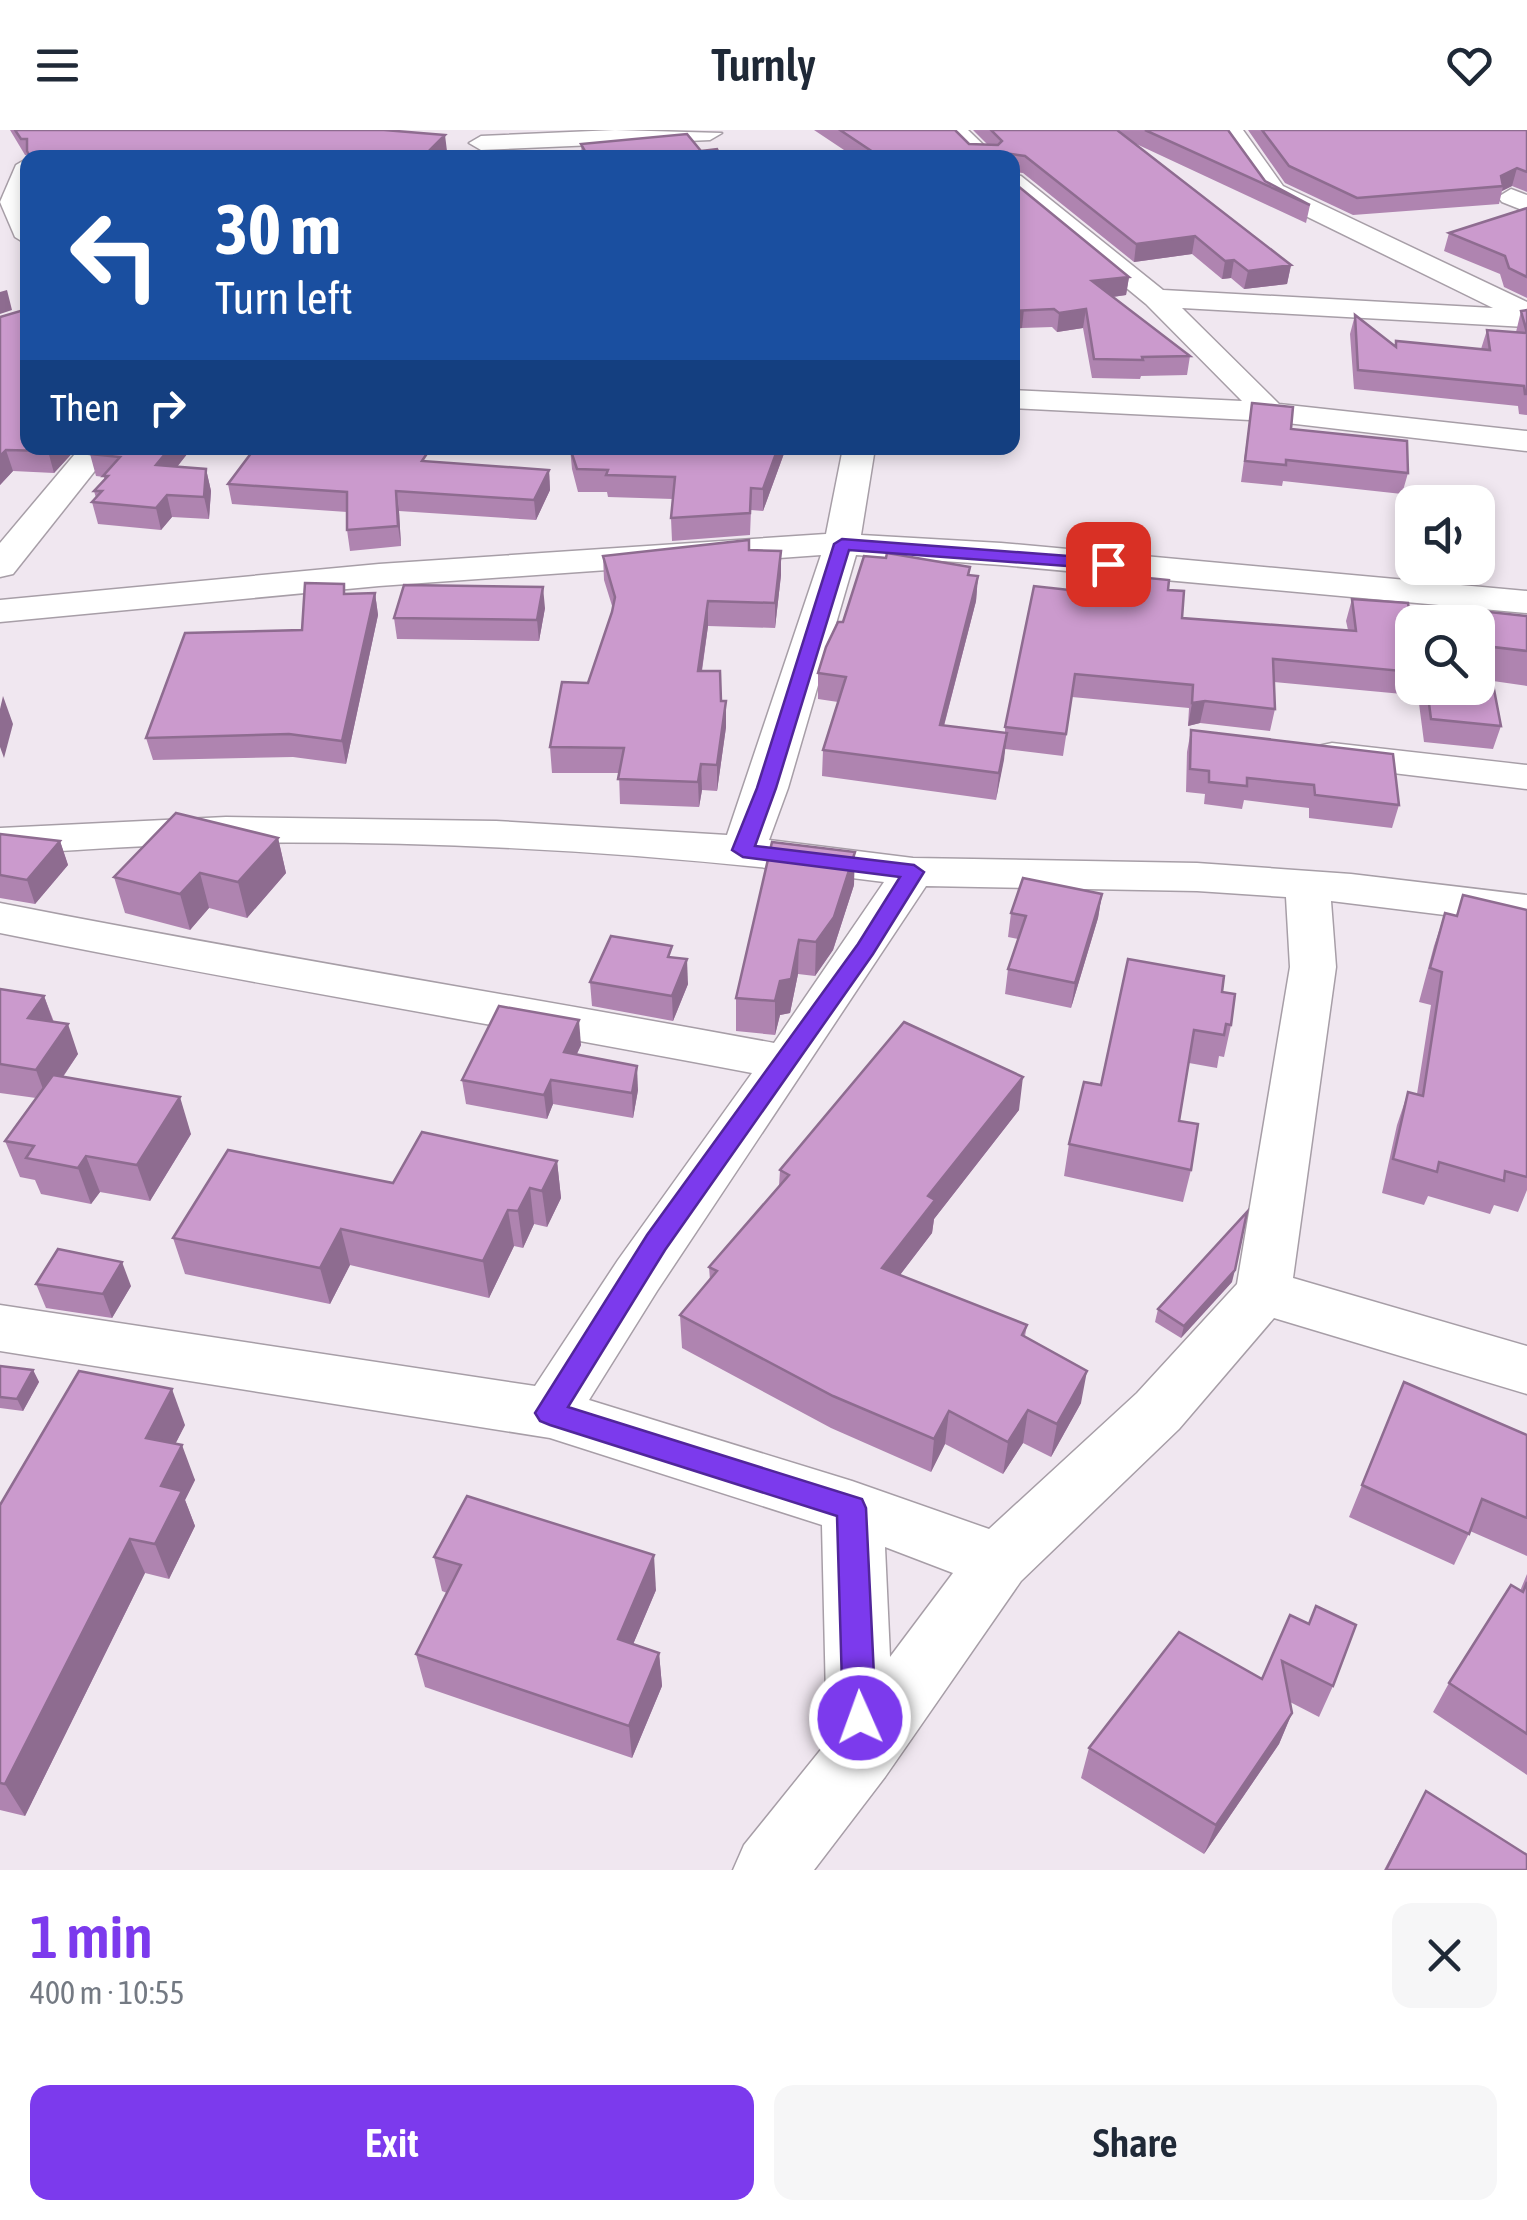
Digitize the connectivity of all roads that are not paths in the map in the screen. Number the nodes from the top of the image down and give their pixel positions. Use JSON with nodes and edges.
{"nodes":[{"id":1,"x":954,"y":130,"type":"edge"},
{"id":2,"x":1230,"y":130,"type":"edge"},
{"id":3,"x":713,"y":136,"type":"edge"},
{"id":4,"x":481,"y":144,"type":"edge"},
{"id":5,"x":976,"y":150,"type":"edge"},
{"id":6,"x":1020,"y":188,"type":"edge"},
{"id":7,"x":1156,"y":298,"type":"junction"},
{"id":8,"x":1527,"y":316,"type":"edge"},
{"id":9,"x":1020,"y":399,"type":"edge"},
{"id":10,"x":1270,"y":412,"type":"junction"},
{"id":11,"x":1527,"y":441,"type":"edge"},
{"id":12,"x":91,"y":455,"type":"edge"},
{"id":13,"x":858,"y":455,"type":"edge"},
{"id":14,"x":842,"y":544,"type":"junction"},
{"id":15,"x":0,"y":566,"type":"edge"},
{"id":16,"x":1527,"y":602,"type":"edge"},
{"id":17,"x":0,"y":611,"type":"edge"},
{"id":18,"x":1296,"y":750,"type":"edge"},
{"id":19,"x":1527,"y":778,"type":"edge"},
{"id":20,"x":0,"y":841,"type":"edge"},
{"id":21,"x":743,"y":850,"type":"junction"},
{"id":22,"x":914,"y":872,"type":"junction"},
{"id":23,"x":1308,"y":886,"type":"junction"},
{"id":24,"x":1527,"y":910,"type":"edge"},
{"id":25,"x":0,"y":918,"type":"edge"},
{"id":26,"x":785,"y":1062,"type":"junction"},
{"id":27,"x":1263,"y":1292,"type":"junction"},
{"id":28,"x":0,"y":1328,"type":"edge"},
{"id":29,"x":1527,"y":1370,"type":"edge"},
{"id":30,"x":550,"y":1413,"type":"junction"},
{"id":31,"x":852,"y":1508,"type":"junction"},
{"id":32,"x":999,"y":1561,"type":"junction"},
{"id":33,"x":861,"y":1753,"type":"junction"},
{"id":34,"x":770,"y":1870,"type":"edge"}],
"edges":[{"from":1,"to":5,"type":"street"},
{"from":2,"to":8,"type":"street"},
{"from":3,"to":4,"type":"street"},
{"from":6,"to":7,"type":"street"},
{"from":7,"to":8,"type":"street"},
{"from":7,"to":10,"type":"street"},
{"from":9,"to":10,"type":"street"},
{"from":10,"to":11,"type":"street"},
{"from":12,"to":15,"type":"street"},
{"from":13,"to":14,"type":"street"},
{"from":14,"to":16,"type":"street"},
{"from":14,"to":17,"type":"street"},
{"from":14,"to":21,"type":"street"},
{"from":18,"to":19,"type":"street"},
{"from":20,"to":21,"type":"street"},
{"from":21,"to":22,"type":"street"},
{"from":22,"to":23,"type":"street"},
{"from":22,"to":26,"type":"street"},
{"from":23,"to":24,"type":"street"},
{"from":23,"to":27,"type":"street"},
{"from":25,"to":26,"type":"street"},
{"from":26,"to":30,"type":"street"},
{"from":27,"to":29,"type":"street"},
{"from":27,"to":32,"type":"street"},
{"from":28,"to":30,"type":"street"},
{"from":30,"to":31,"type":"street"},
{"from":31,"to":32,"type":"street"},
{"from":31,"to":33,"type":"street"},
{"from":32,"to":33,"type":"street"},
{"from":33,"to":34,"type":"street"}]}
